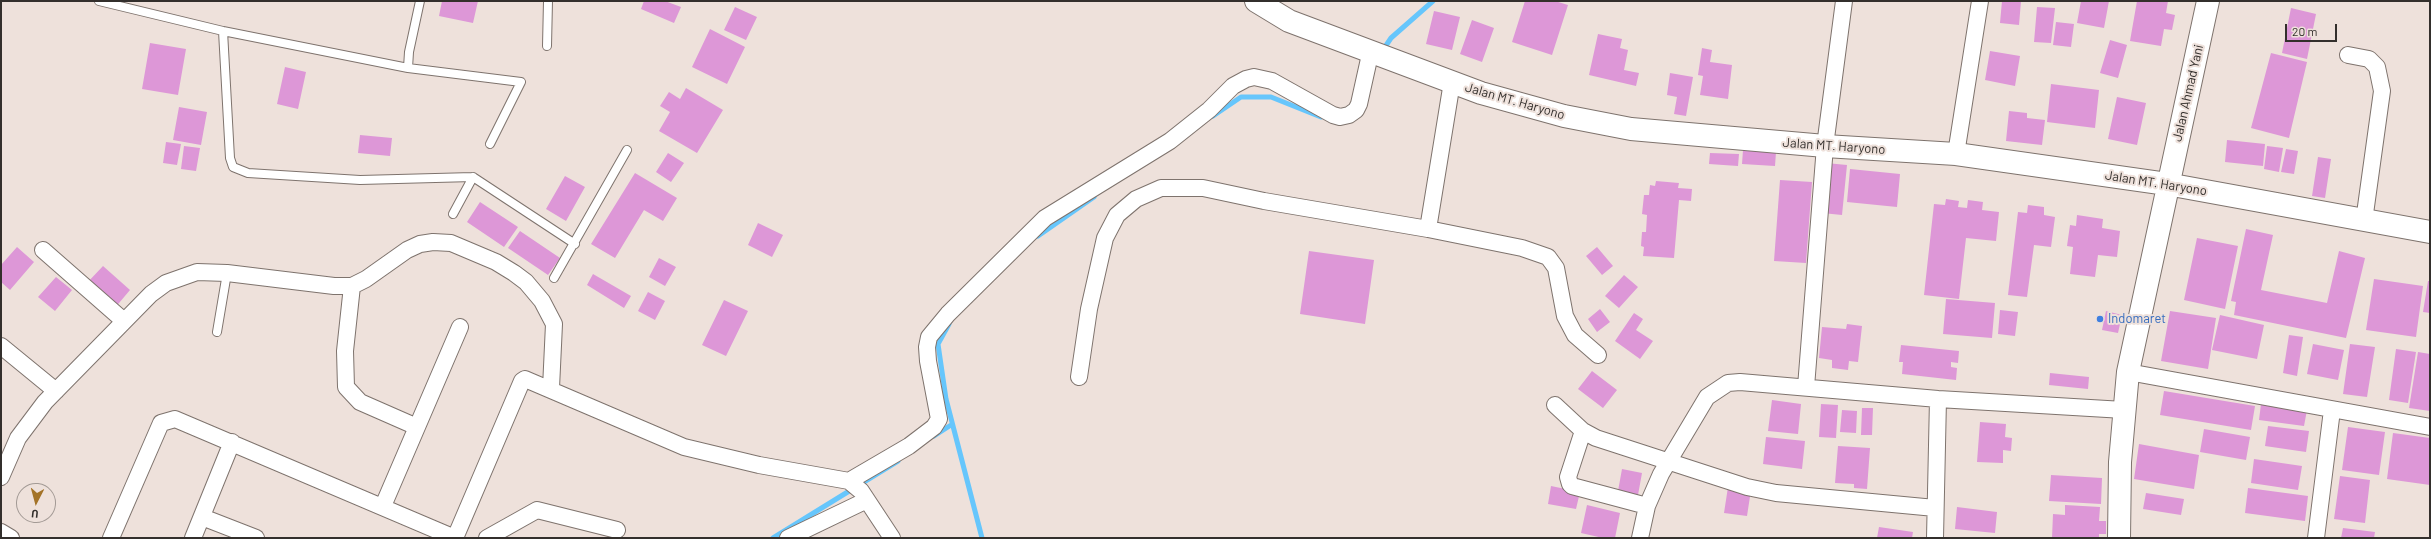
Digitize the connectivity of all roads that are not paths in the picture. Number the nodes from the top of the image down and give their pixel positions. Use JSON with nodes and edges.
{"nodes":[{"id":1,"x":99,"y":1,"type":"edge"},
{"id":2,"x":420,"y":1,"type":"edge"},
{"id":3,"x":548,"y":1,"type":"edge"},
{"id":4,"x":1256,"y":1,"type":"edge"},
{"id":5,"x":1844,"y":1,"type":"edge"},
{"id":6,"x":1980,"y":1,"type":"edge"},
{"id":7,"x":2208,"y":1,"type":"edge"},
{"id":8,"x":223,"y":31,"type":"junction"},
{"id":9,"x":547,"y":46,"type":"dead end"},
{"id":10,"x":1380,"y":54,"type":"junction"},
{"id":11,"x":2348,"y":55,"type":"dead end"},
{"id":12,"x":408,"y":68,"type":"junction"},
{"id":13,"x":1452,"y":82,"type":"junction"},
{"id":14,"x":490,"y":144,"type":"dead end"},
{"id":15,"x":1825,"y":146,"type":"junction"},
{"id":16,"x":627,"y":150,"type":"dead end"},
{"id":17,"x":1956,"y":154,"type":"junction"},
{"id":18,"x":473,"y":177,"type":"junction"},
{"id":19,"x":2167,"y":184,"type":"junction"},
{"id":20,"x":453,"y":214,"type":"dead end"},
{"id":21,"x":2364,"y":220,"type":"junction"},
{"id":22,"x":1428,"y":229,"type":"junction"},
{"id":23,"x":2430,"y":232,"type":"edge"},
{"id":24,"x":575,"y":244,"type":"junction"},
{"id":25,"x":43,"y":250,"type":"dead end"},
{"id":26,"x":227,"y":273,"type":"junction"},
{"id":27,"x":554,"y":278,"type":"dead end"},
{"id":28,"x":352,"y":286,"type":"junction"},
{"id":29,"x":124,"y":321,"type":"junction"},
{"id":30,"x":460,"y":327,"type":"dead end"},
{"id":31,"x":217,"y":332,"type":"dead end"},
{"id":32,"x":1,"y":346,"type":"edge"},
{"id":33,"x":1598,"y":355,"type":"dead end"},
{"id":34,"x":2128,"y":372,"type":"junction"},
{"id":35,"x":1080,"y":377,"type":"dead end"},
{"id":36,"x":1806,"y":387,"type":"junction"},
{"id":37,"x":551,"y":388,"type":"junction"},
{"id":38,"x":56,"y":391,"type":"junction"},
{"id":39,"x":1938,"y":399,"type":"junction"},
{"id":40,"x":1555,"y":405,"type":"dead end"},
{"id":41,"x":2124,"y":410,"type":"junction"},
{"id":42,"x":2332,"y":410,"type":"junction"},
{"id":43,"x":417,"y":427,"type":"junction"},
{"id":44,"x":2430,"y":427,"type":"edge"},
{"id":45,"x":1583,"y":431,"type":"junction"},
{"id":46,"x":232,"y":442,"type":"junction"},
{"id":47,"x":1670,"y":461,"type":"junction"},
{"id":48,"x":1,"y":477,"type":"edge"},
{"id":49,"x":858,"y":489,"type":"junction"},
{"id":50,"x":383,"y":506,"type":"junction"},
{"id":51,"x":1647,"y":506,"type":"junction"},
{"id":52,"x":1935,"y":508,"type":"junction"},
{"id":53,"x":202,"y":517,"type":"junction"},
{"id":54,"x":617,"y":530,"type":"dead end"},
{"id":55,"x":1,"y":532,"type":"edge"},
{"id":56,"x":250,"y":535,"type":"edge"},
{"id":57,"x":11,"y":538,"type":"edge"},
{"id":58,"x":111,"y":538,"type":"edge"},
{"id":59,"x":193,"y":538,"type":"edge"},
{"id":60,"x":228,"y":538,"type":"edge"},
{"id":61,"x":455,"y":538,"type":"edge"},
{"id":62,"x":487,"y":538,"type":"edge"},
{"id":63,"x":788,"y":538,"type":"edge"},
{"id":64,"x":892,"y":538,"type":"edge"},
{"id":65,"x":1640,"y":538,"type":"edge"},
{"id":66,"x":1935,"y":538,"type":"edge"},
{"id":67,"x":2119,"y":538,"type":"edge"},
{"id":68,"x":2316,"y":538,"type":"edge"}],
"edges":[{"from":1,"to":8,"type":"lane"},
{"from":2,"to":12,"type":"lane"},
{"from":3,"to":9,"type":"lane"},
{"from":4,"to":10,"type":"street","name":"Jalan MT. Haryono"},
{"from":5,"to":15,"type":"street"},
{"from":6,"to":17,"type":"street"},
{"from":7,"to":19,"type":"street","name":"Jalan Ahmad Yani"},
{"from":8,"to":12,"type":"lane"},
{"from":8,"to":18,"type":"lane"},
{"from":10,"to":13,"type":"street","name":"Jalan MT. Haryono"},
{"from":10,"to":49,"type":"street"},
{"from":11,"to":21,"type":"street"},
{"from":12,"to":14,"type":"lane"},
{"from":13,"to":15,"type":"street","name":"Jalan MT. Haryono"},
{"from":13,"to":22,"type":"street"},
{"from":15,"to":17,"type":"street","name":"Jalan MT. Haryono"},
{"from":15,"to":36,"type":"street"},
{"from":16,"to":24,"type":"lane"},
{"from":17,"to":19,"type":"street","name":"Jalan MT. Haryono"},
{"from":18,"to":20,"type":"lane"},
{"from":18,"to":24,"type":"lane"},
{"from":19,"to":21,"type":"street","name":"Jalan MT. Haryono"},
{"from":19,"to":34,"type":"street","name":"Jalan Ahmad Yani"},
{"from":21,"to":23,"type":"street","name":"Jalan MT. Haryono"},
{"from":22,"to":33,"type":"street"},
{"from":22,"to":35,"type":"street"},
{"from":24,"to":27,"type":"lane"},
{"from":25,"to":29,"type":"street"},
{"from":26,"to":28,"type":"street"},
{"from":26,"to":29,"type":"street"},
{"from":26,"to":31,"type":"lane"},
{"from":28,"to":37,"type":"street"},
{"from":28,"to":43,"type":"street"},
{"from":29,"to":38,"type":"street"},
{"from":30,"to":43,"type":"street"},
{"from":32,"to":38,"type":"street"},
{"from":34,"to":41,"type":"street","name":"Jalan Ahmad Yani"},
{"from":34,"to":42,"type":"street"},
{"from":36,"to":39,"type":"street"},
{"from":36,"to":47,"type":"street"},
{"from":37,"to":49,"type":"street"},
{"from":37,"to":61,"type":"street"},
{"from":38,"to":48,"type":"street"},
{"from":39,"to":41,"type":"street"},
{"from":39,"to":52,"type":"street"},
{"from":40,"to":45,"type":"street"},
{"from":41,"to":67,"type":"street","name":"Jalan Ahmad Yani"},
{"from":42,"to":44,"type":"street"},
{"from":42,"to":68,"type":"street"},
{"from":43,"to":50,"type":"street"},
{"from":45,"to":47,"type":"street"},
{"from":45,"to":51,"type":"street"},
{"from":46,"to":50,"type":"street"},
{"from":46,"to":53,"type":"street"},
{"from":46,"to":58,"type":"street"},
{"from":47,"to":51,"type":"street"},
{"from":47,"to":52,"type":"street"},
{"from":49,"to":63,"type":"street"},
{"from":49,"to":64,"type":"street"},
{"from":50,"to":61,"type":"street"},
{"from":51,"to":65,"type":"street"},
{"from":52,"to":66,"type":"street"},
{"from":53,"to":56,"type":"street"},
{"from":53,"to":59,"type":"street"},
{"from":54,"to":62,"type":"street"},
{"from":55,"to":57,"type":"street"},
{"from":56,"to":60,"type":"street"}]}
